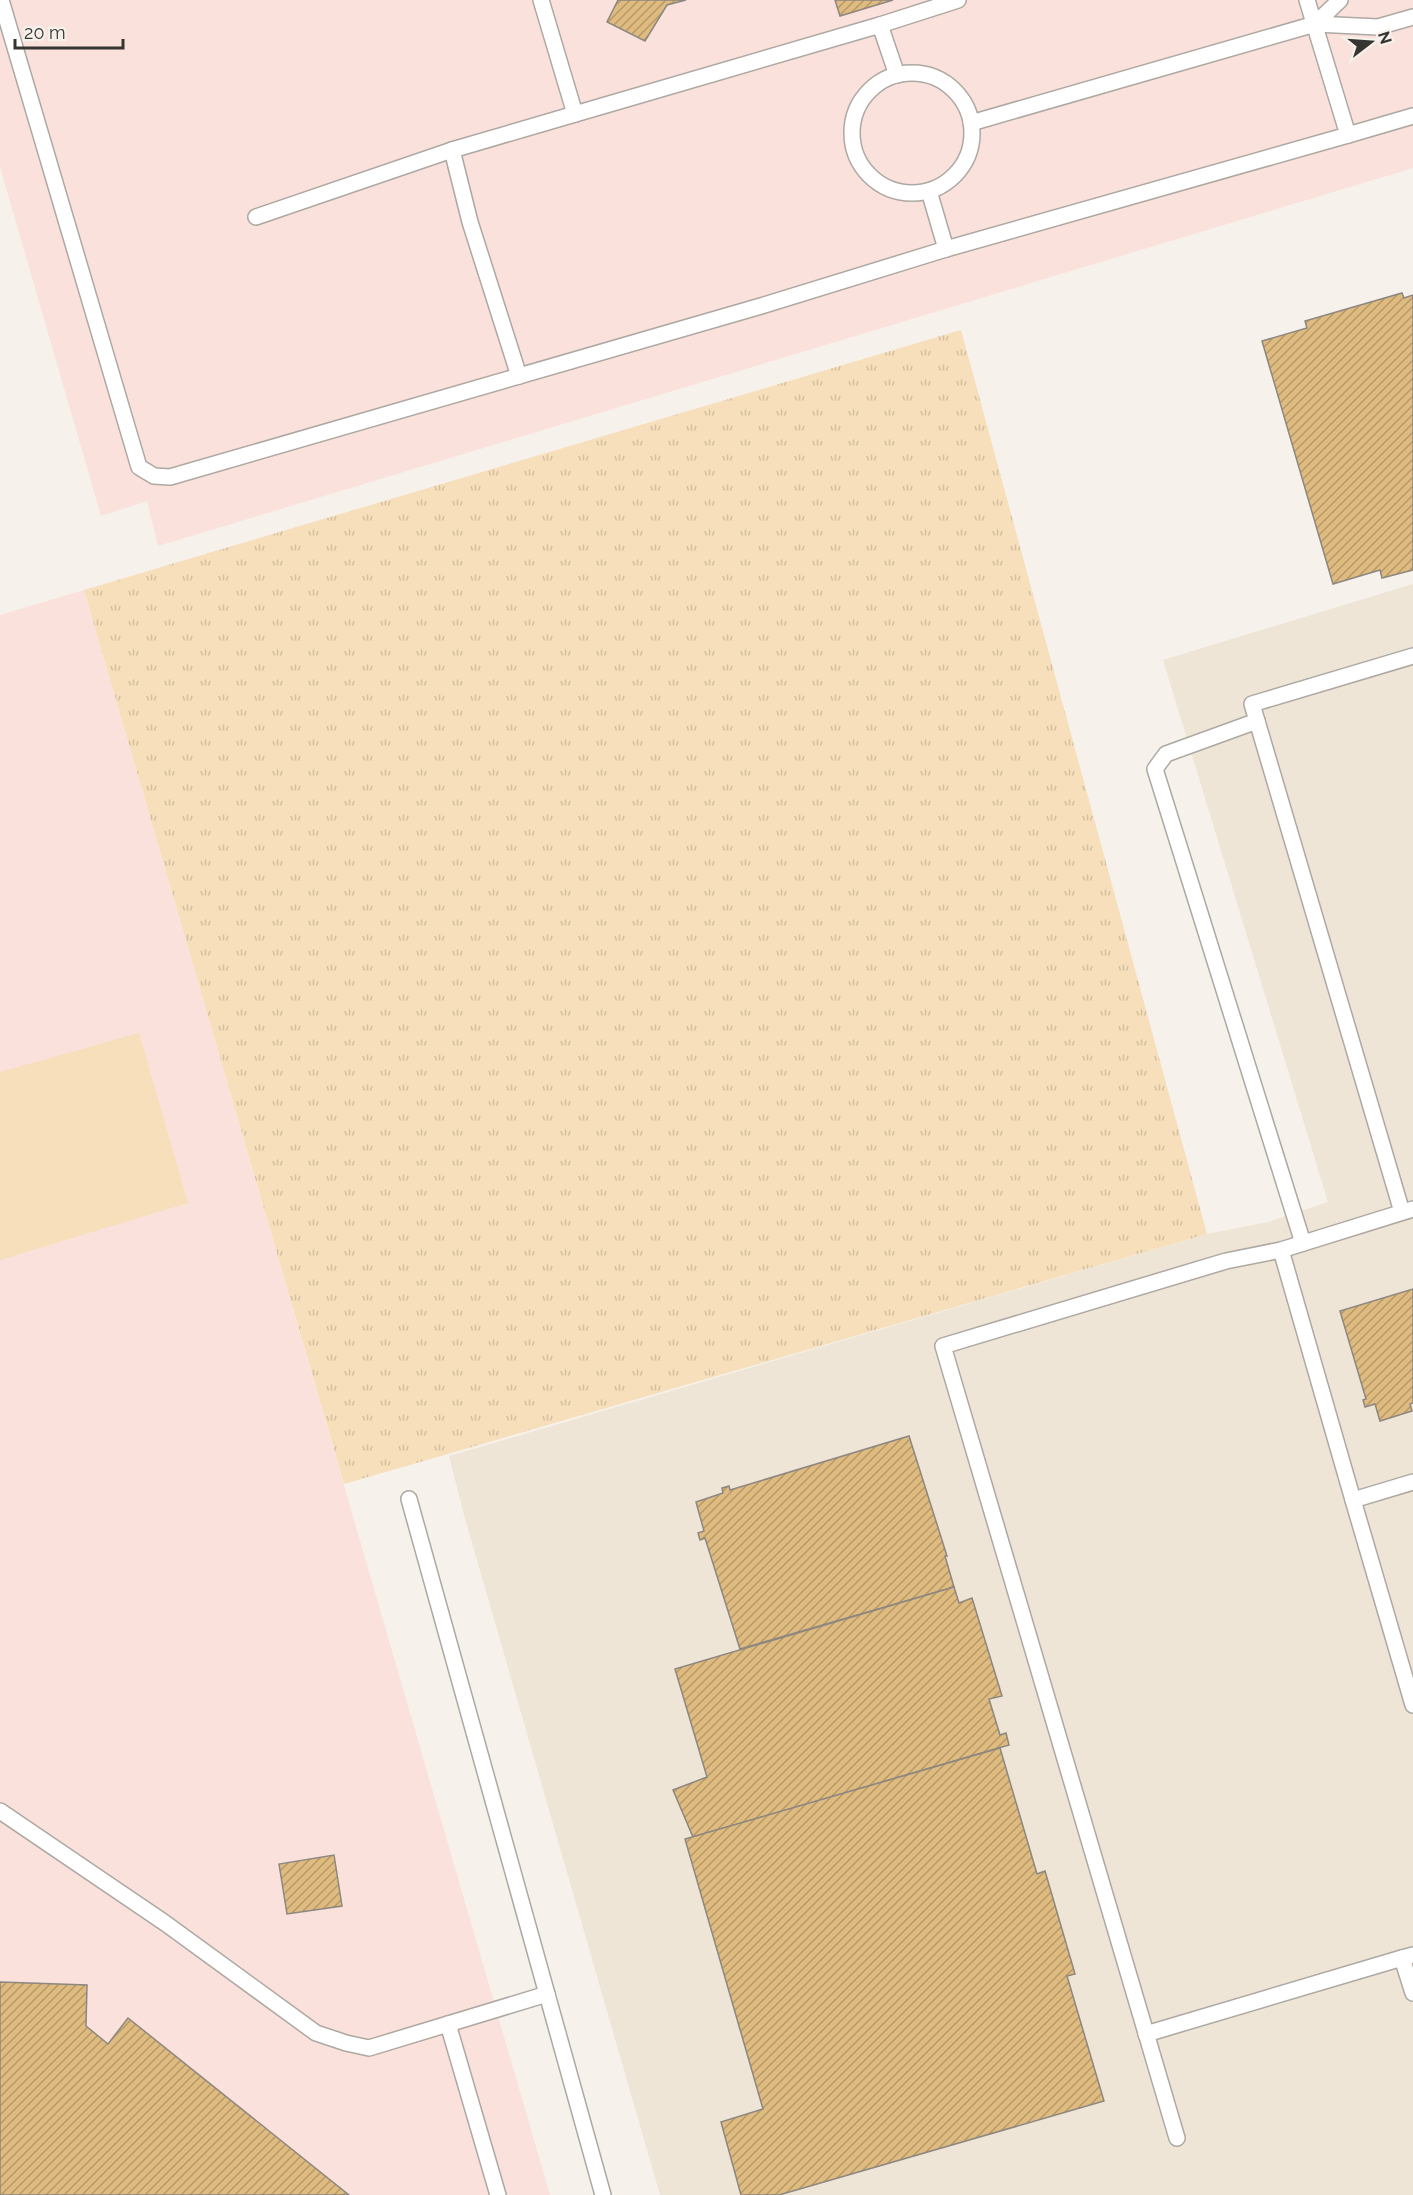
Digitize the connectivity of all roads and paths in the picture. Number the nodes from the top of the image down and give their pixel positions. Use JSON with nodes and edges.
{"nodes":[{"id":1,"x":1,"y":0,"type":"edge"},
{"id":2,"x":541,"y":0,"type":"edge"},
{"id":3,"x":958,"y":0,"type":"edge"},
{"id":4,"x":1307,"y":0,"type":"edge"},
{"id":5,"x":1340,"y":0,"type":"edge"},
{"id":6,"x":1413,"y":16,"type":"edge"},
{"id":7,"x":1315,"y":24,"type":"junction"},
{"id":8,"x":880,"y":25,"type":"junction"},
{"id":9,"x":897,"y":75,"type":"junction"},
{"id":10,"x":575,"y":114,"type":"junction"},
{"id":11,"x":1413,"y":116,"type":"edge"},
{"id":12,"x":971,"y":123,"type":"junction"},
{"id":13,"x":1348,"y":135,"type":"junction"},
{"id":14,"x":452,"y":150,"type":"junction"},
{"id":15,"x":929,"y":191,"type":"junction"},
{"id":16,"x":256,"y":217,"type":"dead end"},
{"id":17,"x":946,"y":249,"type":"junction"},
{"id":18,"x":519,"y":376,"type":"junction"},
{"id":19,"x":1413,"y":656,"type":"edge"},
{"id":20,"x":1257,"y":721,"type":"junction"},
{"id":21,"x":1407,"y":1210,"type":"edge"},
{"id":22,"x":1303,"y":1243,"type":"junction"},
{"id":23,"x":1281,"y":1250,"type":"junction"},
{"id":24,"x":1413,"y":1482,"type":"edge"},
{"id":25,"x":409,"y":1499,"type":"dead end"},
{"id":26,"x":1353,"y":1500,"type":"junction"},
{"id":27,"x":1413,"y":1706,"type":"edge"},
{"id":28,"x":0,"y":1811,"type":"edge"},
{"id":29,"x":1407,"y":1956,"type":"edge"},
{"id":30,"x":1413,"y":1993,"type":"edge"},
{"id":31,"x":547,"y":1994,"type":"junction"},
{"id":32,"x":448,"y":2024,"type":"junction"},
{"id":33,"x":1146,"y":2034,"type":"junction"},
{"id":34,"x":1178,"y":2138,"type":"dead end"},
{"id":35,"x":498,"y":2195,"type":"edge"},
{"id":36,"x":603,"y":2195,"type":"edge"}],
"edges":[{"from":1,"to":18,"type":"lane"},
{"from":2,"to":10,"type":"lane"},
{"from":3,"to":8,"type":"lane"},
{"from":4,"to":7,"type":"lane"},
{"from":5,"to":7,"type":"lane"},
{"from":6,"to":7,"type":"lane"},
{"from":7,"to":12,"type":"lane"},
{"from":7,"to":13,"type":"lane"},
{"from":8,"to":9,"type":"lane"},
{"from":8,"to":10,"type":"lane"},
{"from":9,"to":12,"type":"lane"},
{"from":9,"to":15,"type":"lane"},
{"from":10,"to":14,"type":"lane"},
{"from":11,"to":13,"type":"lane"},
{"from":12,"to":15,"type":"lane"},
{"from":13,"to":17,"type":"lane"},
{"from":14,"to":16,"type":"lane"},
{"from":14,"to":18,"type":"lane"},
{"from":15,"to":17,"type":"lane"},
{"from":17,"to":18,"type":"lane"},
{"from":19,"to":20,"type":"lane"},
{"from":20,"to":21,"type":"lane"},
{"from":20,"to":22,"type":"lane"},
{"from":21,"to":22,"type":"lane"},
{"from":22,"to":23,"type":"lane"},
{"from":23,"to":26,"type":"lane"},
{"from":23,"to":33,"type":"lane"},
{"from":24,"to":26,"type":"lane"},
{"from":25,"to":31,"type":"lane"},
{"from":26,"to":27,"type":"lane"},
{"from":28,"to":32,"type":"lane"},
{"from":29,"to":30,"type":"lane"},
{"from":29,"to":33,"type":"lane"},
{"from":31,"to":32,"type":"lane"},
{"from":31,"to":36,"type":"lane"},
{"from":32,"to":35,"type":"lane"},
{"from":33,"to":34,"type":"lane"}]}
